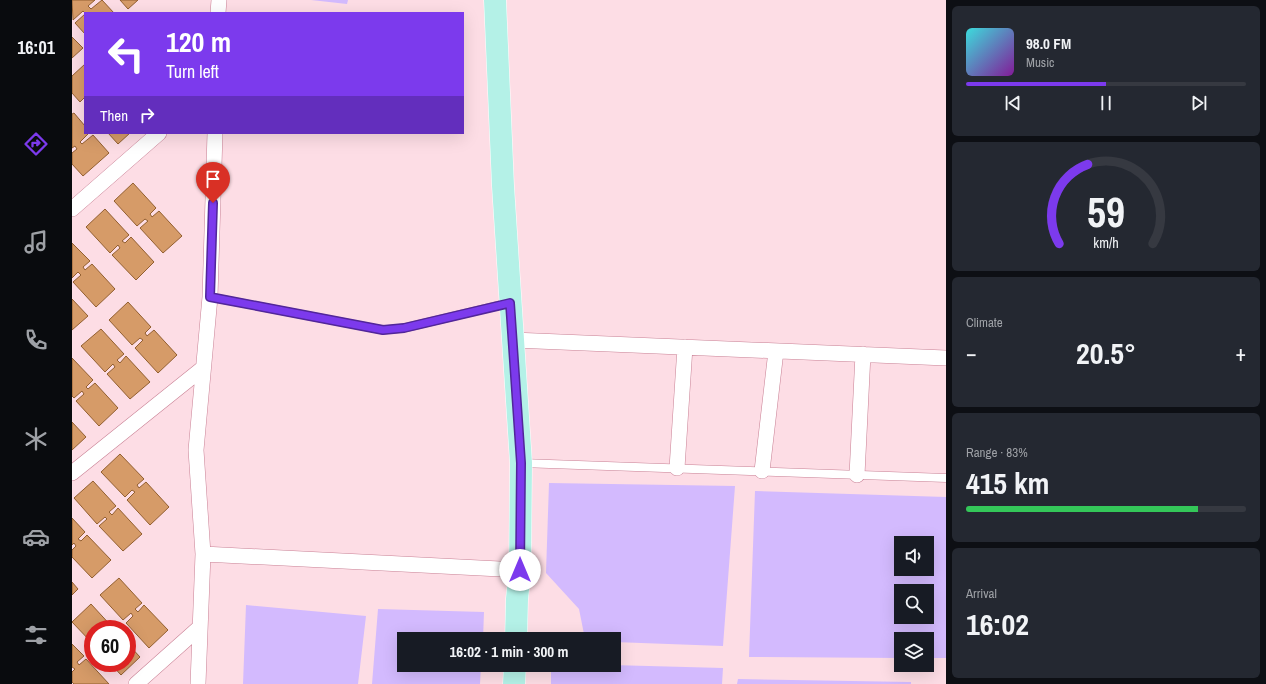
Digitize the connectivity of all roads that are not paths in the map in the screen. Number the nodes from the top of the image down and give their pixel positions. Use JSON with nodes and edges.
{"nodes":[{"id":1,"x":219,"y":0,"type":"edge"},
{"id":2,"x":495,"y":0,"type":"edge"},
{"id":3,"x":218,"y":12,"type":"edge"},
{"id":4,"x":158,"y":134,"type":"edge"},
{"id":5,"x":215,"y":134,"type":"edge"},
{"id":6,"x":72,"y":209,"type":"edge"},
{"id":7,"x":216,"y":298,"type":"junction"},
{"id":8,"x":510,"y":303,"type":"junction"},
{"id":9,"x":512,"y":340,"type":"junction"},
{"id":10,"x":685,"y":347,"type":"junction"},
{"id":11,"x":776,"y":351,"type":"junction"},
{"id":12,"x":862,"y":354,"type":"junction"},
{"id":13,"x":946,"y":358,"type":"edge"},
{"id":14,"x":203,"y":368,"type":"junction"},
{"id":15,"x":521,"y":463,"type":"junction"},
{"id":16,"x":677,"y":468,"type":"junction"},
{"id":17,"x":762,"y":471,"type":"junction"},
{"id":18,"x":72,"y":474,"type":"edge"},
{"id":19,"x":857,"y":475,"type":"junction"},
{"id":20,"x":946,"y":478,"type":"edge"},
{"id":21,"x":203,"y":554,"type":"junction"},
{"id":22,"x":520,"y":570,"type":"junction"},
{"id":23,"x":200,"y":627,"type":"junction"},
{"id":24,"x":516,"y":632,"type":"edge"},
{"id":25,"x":515,"y":672,"type":"edge"},
{"id":26,"x":136,"y":684,"type":"edge"},
{"id":27,"x":198,"y":684,"type":"edge"},
{"id":28,"x":514,"y":684,"type":"edge"}],
"edges":[{"from":1,"to":3,"type":"street"},
{"from":2,"to":8,"type":"main road"},
{"from":4,"to":6,"type":"street"},
{"from":5,"to":7,"type":"street"},
{"from":7,"to":8,"type":"lane"},
{"from":7,"to":14,"type":"street"},
{"from":8,"to":9,"type":"main road"},
{"from":9,"to":10,"type":"street"},
{"from":9,"to":15,"type":"main road"},
{"from":10,"to":11,"type":"street"},
{"from":10,"to":16,"type":"street"},
{"from":11,"to":12,"type":"street"},
{"from":11,"to":17,"type":"street"},
{"from":12,"to":13,"type":"street"},
{"from":12,"to":19,"type":"street"},
{"from":14,"to":18,"type":"street"},
{"from":14,"to":21,"type":"street"},
{"from":15,"to":16,"type":"lane"},
{"from":15,"to":22,"type":"main road"},
{"from":16,"to":17,"type":"lane"},
{"from":17,"to":19,"type":"lane"},
{"from":19,"to":20,"type":"lane"},
{"from":21,"to":22,"type":"street"},
{"from":21,"to":23,"type":"street"},
{"from":22,"to":24,"type":"main road"},
{"from":23,"to":26,"type":"street"},
{"from":23,"to":27,"type":"street"},
{"from":25,"to":28,"type":"main road"}]}
